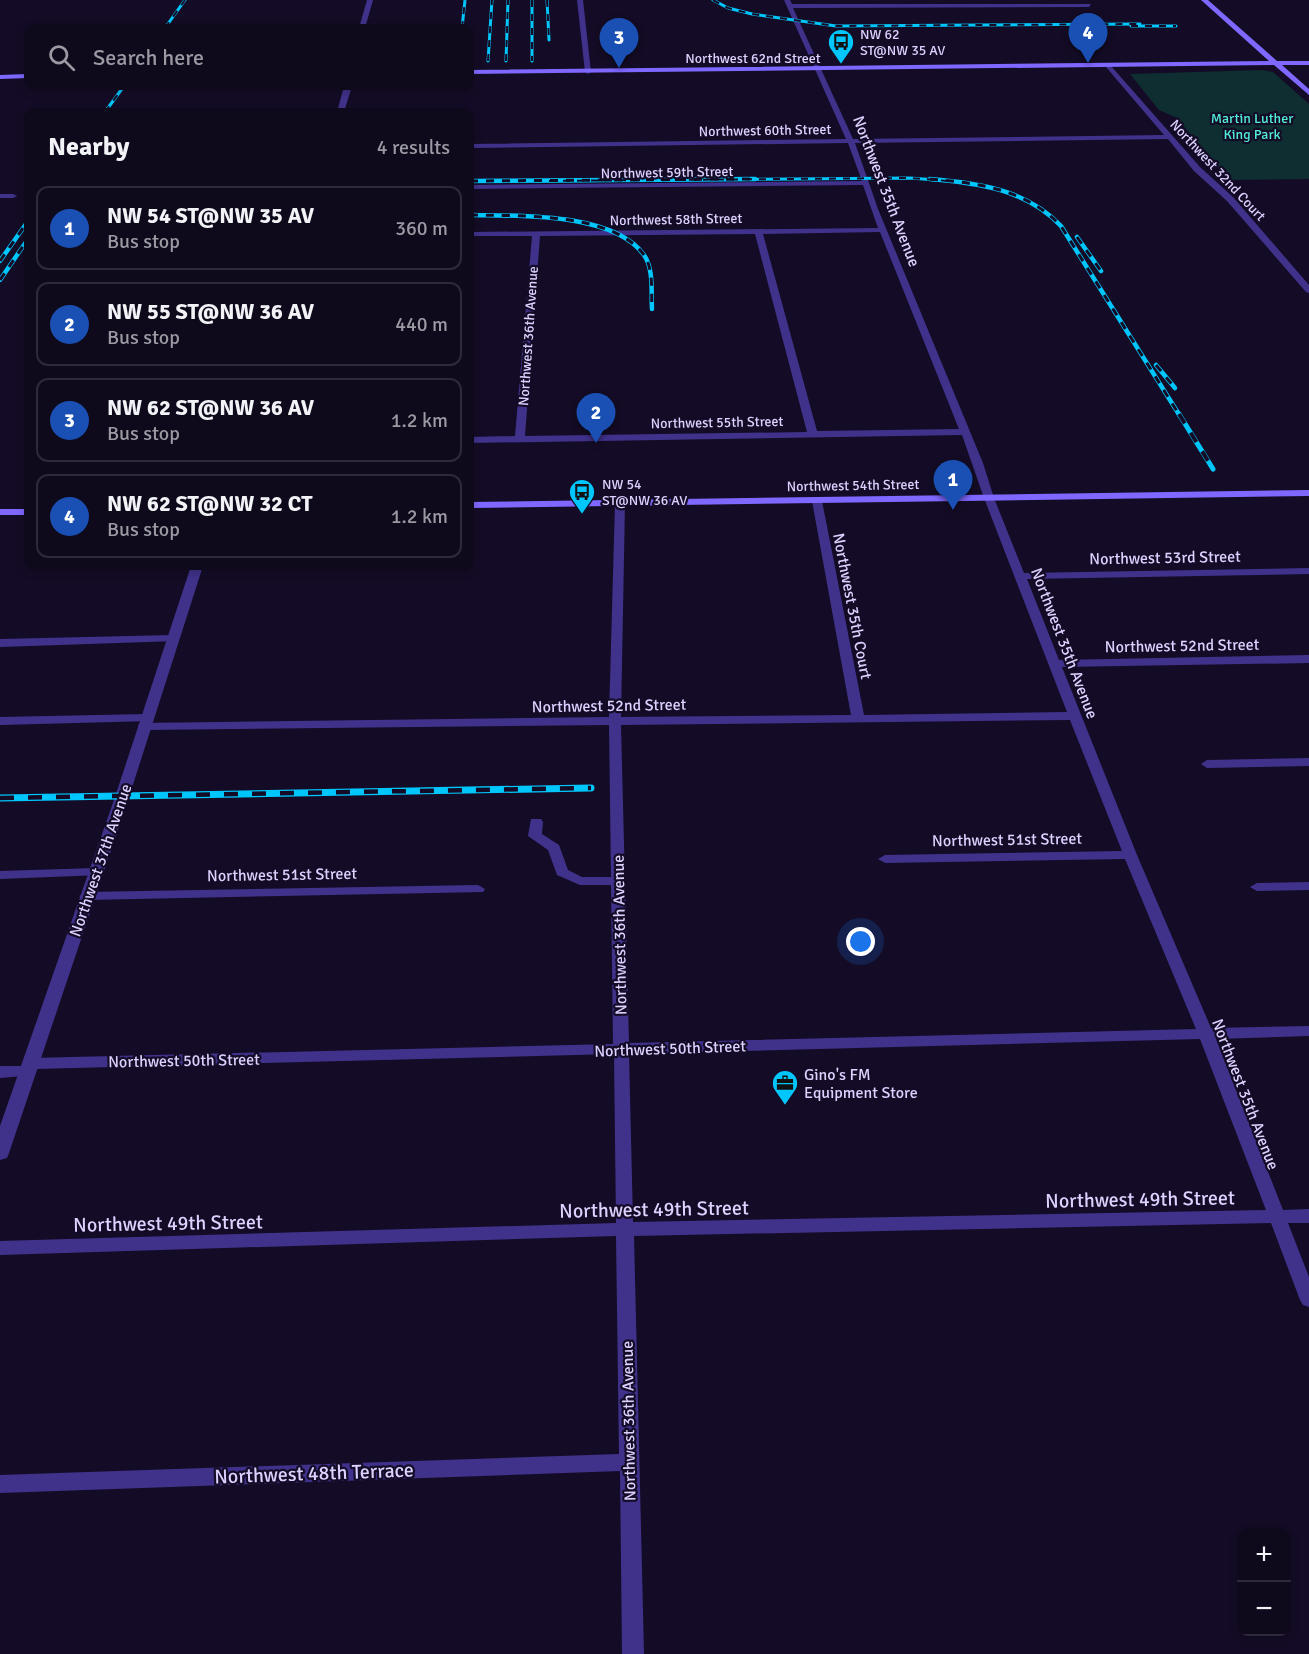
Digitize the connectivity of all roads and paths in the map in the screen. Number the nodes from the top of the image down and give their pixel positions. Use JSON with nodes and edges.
{"nodes":[{"id":1,"x":370,"y":0,"type":"edge"},
{"id":2,"x":580,"y":0,"type":"edge"},
{"id":3,"x":1204,"y":0,"type":"edge"},
{"id":4,"x":788,"y":3,"type":"edge"},
{"id":5,"x":1089,"y":5,"type":"dead end"},
{"id":6,"x":363,"y":24,"type":"edge"},
{"id":7,"x":1278,"y":66,"type":"junction"},
{"id":8,"x":1309,"y":66,"type":"edge"},
{"id":9,"x":1109,"y":67,"type":"junction"},
{"id":10,"x":819,"y":70,"type":"junction"},
{"id":11,"x":474,"y":72,"type":"edge"},
{"id":12,"x":588,"y":72,"type":"junction"},
{"id":13,"x":24,"y":76,"type":"edge"},
{"id":14,"x":0,"y":77,"type":"edge"},
{"id":15,"x":347,"y":90,"type":"edge"},
{"id":16,"x":1309,"y":93,"type":"edge"},
{"id":17,"x":341,"y":108,"type":"edge"},
{"id":18,"x":1170,"y":137,"type":"junction"},
{"id":19,"x":851,"y":141,"type":"junction"},
{"id":20,"x":474,"y":146,"type":"edge"},
{"id":21,"x":864,"y":183,"type":"junction"},
{"id":22,"x":474,"y":188,"type":"edge"},
{"id":23,"x":0,"y":196,"type":"edge"},
{"id":24,"x":13,"y":196,"type":"dead end"},
{"id":25,"x":883,"y":230,"type":"junction"},
{"id":26,"x":758,"y":231,"type":"junction"},
{"id":27,"x":474,"y":234,"type":"edge"},
{"id":28,"x":536,"y":234,"type":"junction"},
{"id":29,"x":1309,"y":290,"type":"edge"},
{"id":30,"x":964,"y":432,"type":"junction"},
{"id":31,"x":813,"y":434,"type":"junction"},
{"id":32,"x":520,"y":439,"type":"junction"},
{"id":33,"x":474,"y":440,"type":"edge"},
{"id":34,"x":1309,"y":493,"type":"edge"},
{"id":35,"x":989,"y":498,"type":"junction"},
{"id":36,"x":817,"y":501,"type":"junction"},
{"id":37,"x":620,"y":503,"type":"junction"},
{"id":38,"x":474,"y":505,"type":"edge"},
{"id":39,"x":24,"y":512,"type":"edge"},
{"id":40,"x":0,"y":513,"type":"edge"},
{"id":41,"x":196,"y":570,"type":"edge"},
{"id":42,"x":1309,"y":571,"type":"edge"},
{"id":43,"x":1021,"y":576,"type":"junction"},
{"id":44,"x":173,"y":639,"type":"junction"},
{"id":45,"x":0,"y":643,"type":"edge"},
{"id":46,"x":1309,"y":659,"type":"edge"},
{"id":47,"x":1055,"y":664,"type":"junction"},
{"id":48,"x":1075,"y":716,"type":"junction"},
{"id":49,"x":858,"y":717,"type":"junction"},
{"id":50,"x":0,"y":721,"type":"edge"},
{"id":51,"x":615,"y":721,"type":"junction"},
{"id":52,"x":145,"y":722,"type":"junction"},
{"id":53,"x":1309,"y":762,"type":"edge"},
{"id":54,"x":1207,"y":764,"type":"dead end"},
{"id":55,"x":536,"y":822,"type":"dead end"},
{"id":56,"x":1130,"y":855,"type":"junction"},
{"id":57,"x":885,"y":859,"type":"dead end"},
{"id":58,"x":96,"y":872,"type":"junction"},
{"id":59,"x":0,"y":875,"type":"edge"},
{"id":60,"x":617,"y":881,"type":"junction"},
{"id":61,"x":1309,"y":886,"type":"edge"},
{"id":62,"x":1257,"y":887,"type":"dead end"},
{"id":63,"x":478,"y":889,"type":"dead end"},
{"id":64,"x":86,"y":896,"type":"junction"},
{"id":65,"x":1309,"y":1031,"type":"edge"},
{"id":66,"x":1206,"y":1034,"type":"junction"},
{"id":67,"x":621,"y":1049,"type":"junction"},
{"id":68,"x":30,"y":1068,"type":"junction"},
{"id":69,"x":0,"y":1072,"type":"edge"},
{"id":70,"x":0,"y":1153,"type":"edge"},
{"id":71,"x":1309,"y":1216,"type":"edge"},
{"id":72,"x":1277,"y":1218,"type":"junction"},
{"id":73,"x":626,"y":1229,"type":"junction"},
{"id":74,"x":0,"y":1248,"type":"edge"},
{"id":75,"x":1309,"y":1300,"type":"edge"},
{"id":76,"x":629,"y":1462,"type":"junction"},
{"id":77,"x":0,"y":1484,"type":"edge"},
{"id":78,"x":633,"y":1654,"type":"edge"}],
"edges":[{"from":1,"to":6,"type":"street"},
{"from":2,"to":12,"type":"street"},
{"from":3,"to":7,"type":"main road"},
{"from":4,"to":5,"type":"street"},
{"from":4,"to":10,"type":"street","name":"Northwest 35th Avenue"},
{"from":7,"to":8,"type":"main road","name":"Northwest 62nd Street"},
{"from":7,"to":9,"type":"main road","name":"Northwest 62nd Street"},
{"from":7,"to":16,"type":"main road"},
{"from":9,"to":10,"type":"main road","name":"Northwest 62nd Street"},
{"from":9,"to":18,"type":"street","name":"Northwest 32nd Court"},
{"from":10,"to":12,"type":"main road","name":"Northwest 62nd Street"},
{"from":10,"to":19,"type":"street","name":"Northwest 35th Avenue"},
{"from":11,"to":12,"type":"main road","name":"Northwest 62nd Street"},
{"from":13,"to":14,"type":"main road"},
{"from":15,"to":17,"type":"street"},
{"from":18,"to":19,"type":"street","name":"Northwest 60th Street"},
{"from":18,"to":29,"type":"street","name":"Northwest 32nd Court"},
{"from":19,"to":20,"type":"street","name":"Northwest 60th Street"},
{"from":19,"to":21,"type":"street","name":"Northwest 35th Avenue"},
{"from":21,"to":22,"type":"street","name":"Northwest 59th Street"},
{"from":21,"to":25,"type":"street","name":"Northwest 35th Avenue"},
{"from":23,"to":24,"type":"street"},
{"from":25,"to":26,"type":"street","name":"Northwest 58th Street"},
{"from":25,"to":30,"type":"street","name":"Northwest 35th Avenue"},
{"from":26,"to":28,"type":"street","name":"Northwest 58th Street"},
{"from":26,"to":31,"type":"street"},
{"from":27,"to":28,"type":"street","name":"Northwest 58th Street"},
{"from":28,"to":32,"type":"street","name":"Northwest 36th Avenue"},
{"from":30,"to":31,"type":"street","name":"Northwest 55th Street"},
{"from":30,"to":35,"type":"street","name":"Northwest 35th Avenue"},
{"from":31,"to":32,"type":"street","name":"Northwest 55th Street"},
{"from":32,"to":33,"type":"street","name":"Northwest 55th Street"},
{"from":34,"to":35,"type":"main road","name":"Northwest 54th Street"},
{"from":35,"to":36,"type":"main road","name":"Northwest 54th Street"},
{"from":35,"to":43,"type":"street","name":"Northwest 35th Avenue"},
{"from":36,"to":37,"type":"main road","name":"Northwest 54th Street"},
{"from":36,"to":49,"type":"street","name":"Northwest 35th Court"},
{"from":37,"to":38,"type":"main road","name":"Northwest 54th Street"},
{"from":37,"to":51,"type":"street","name":"Northwest 36th Avenue"},
{"from":39,"to":40,"type":"main road"},
{"from":41,"to":44,"type":"street","name":"Northwest 37th Avenue"},
{"from":42,"to":43,"type":"street","name":"Northwest 53rd Street"},
{"from":43,"to":47,"type":"street","name":"Northwest 35th Avenue"},
{"from":44,"to":45,"type":"street"},
{"from":44,"to":52,"type":"street","name":"Northwest 37th Avenue"},
{"from":46,"to":47,"type":"street","name":"Northwest 52nd Street"},
{"from":47,"to":48,"type":"street","name":"Northwest 35th Avenue"},
{"from":48,"to":49,"type":"street","name":"Northwest 52nd Street"},
{"from":48,"to":56,"type":"street","name":"Northwest 35th Avenue"},
{"from":49,"to":51,"type":"street","name":"Northwest 52nd Street"},
{"from":50,"to":52,"type":"street","name":"Northwest 52nd Street"},
{"from":51,"to":52,"type":"street","name":"Northwest 52nd Street"},
{"from":51,"to":60,"type":"street","name":"Northwest 36th Avenue"},
{"from":52,"to":58,"type":"street","name":"Northwest 37th Avenue"},
{"from":53,"to":54,"type":"street"},
{"from":55,"to":60,"type":"street"},
{"from":56,"to":57,"type":"street","name":"Northwest 51st Street"},
{"from":56,"to":66,"type":"street","name":"Northwest 35th Avenue"},
{"from":58,"to":59,"type":"street"},
{"from":58,"to":64,"type":"street","name":"Northwest 37th Avenue"},
{"from":60,"to":67,"type":"street","name":"Northwest 36th Avenue"},
{"from":61,"to":62,"type":"street"},
{"from":63,"to":64,"type":"street","name":"Northwest 51st Street"},
{"from":64,"to":68,"type":"street","name":"Northwest 37th Avenue"},
{"from":65,"to":66,"type":"street","name":"Northwest 50th Street"},
{"from":66,"to":67,"type":"street","name":"Northwest 50th Street"},
{"from":66,"to":72,"type":"street","name":"Northwest 35th Avenue"},
{"from":67,"to":68,"type":"street","name":"Northwest 50th Street"},
{"from":67,"to":73,"type":"street","name":"Northwest 36th Avenue"},
{"from":68,"to":69,"type":"street","name":"Northwest 50th Street"},
{"from":68,"to":70,"type":"street","name":"Northwest 37th Avenue"},
{"from":71,"to":72,"type":"street","name":"Northwest 49th Street"},
{"from":72,"to":73,"type":"street","name":"Northwest 49th Street"},
{"from":72,"to":75,"type":"street","name":"Northwest 35th Avenue"},
{"from":73,"to":74,"type":"street","name":"Northwest 49th Street"},
{"from":73,"to":76,"type":"street","name":"Northwest 36th Avenue"},
{"from":76,"to":77,"type":"street","name":"Northwest 48th Terrace"},
{"from":76,"to":78,"type":"street","name":"Northwest 36th Avenue"}]}
